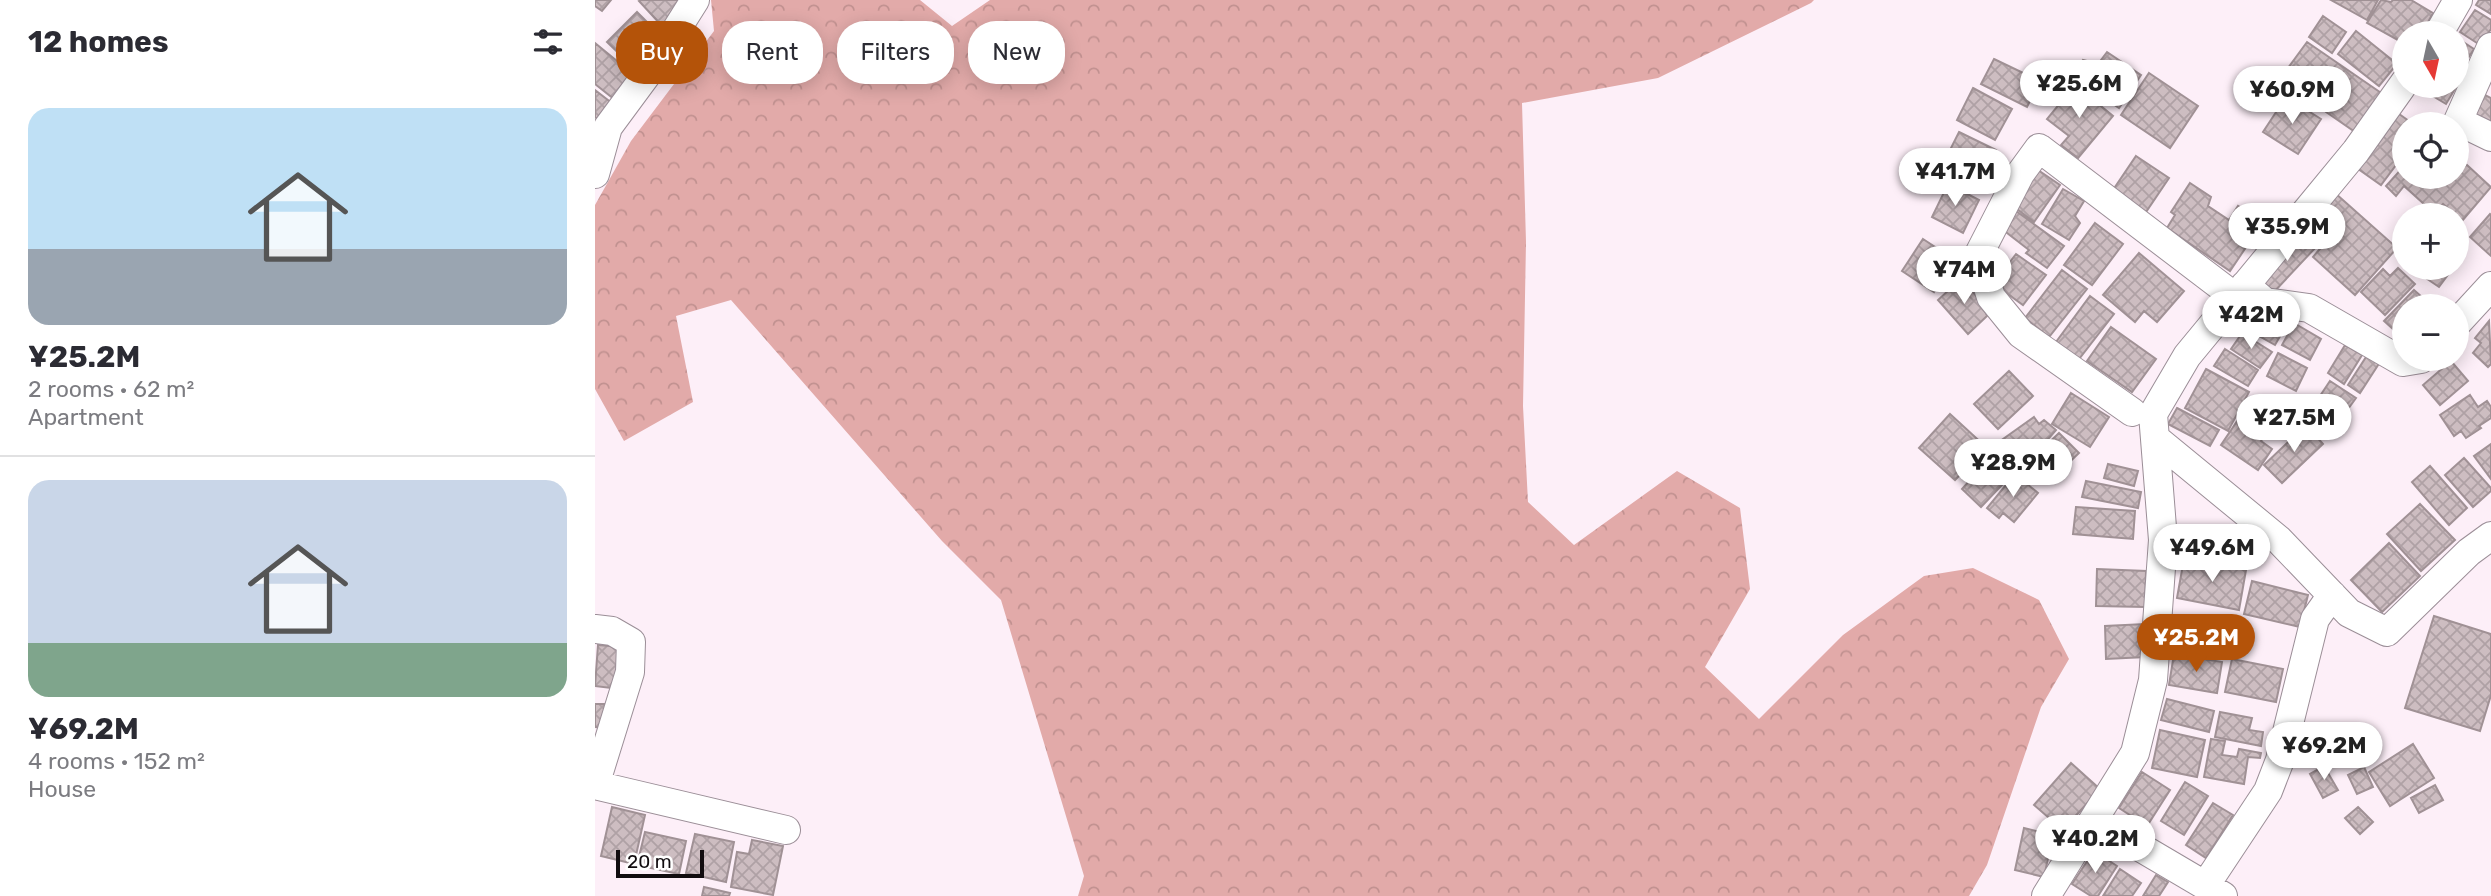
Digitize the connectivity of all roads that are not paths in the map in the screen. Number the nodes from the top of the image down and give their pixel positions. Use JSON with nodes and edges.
{"nodes":[{"id":1,"x":695,"y":0,"type":"edge"},
{"id":2,"x":2458,"y":0,"type":"edge"},
{"id":3,"x":2446,"y":21,"type":"edge"},
{"id":4,"x":2491,"y":47,"type":"edge"},
{"id":5,"x":2394,"y":98,"type":"edge"},
{"id":6,"x":2491,"y":137,"type":"edge"},
{"id":7,"x":595,"y":174,"type":"edge"},
{"id":8,"x":2491,"y":286,"type":"edge"},
{"id":9,"x":2240,"y":291,"type":"junction"},
{"id":10,"x":2469,"y":310,"type":"edge"},
{"id":11,"x":2392,"y":356,"type":"edge"},
{"id":12,"x":2132,"y":412,"type":"dead end"},
{"id":13,"x":2155,"y":438,"type":"junction"},
{"id":14,"x":2491,"y":536,"type":"edge"},
{"id":15,"x":2332,"y":595,"type":"junction"},
{"id":16,"x":595,"y":629,"type":"edge"},
{"id":17,"x":596,"y":777,"type":"edge"},
{"id":18,"x":2094,"y":820,"type":"junction"},
{"id":19,"x":786,"y":830,"type":"dead end"},
{"id":20,"x":2214,"y":891,"type":"edge"},
{"id":21,"x":2046,"y":896,"type":"edge"}],
"edges":[{"from":1,"to":7,"type":"street"},
{"from":2,"to":3,"type":"street"},
{"from":4,"to":6,"type":"street"},
{"from":5,"to":9,"type":"street"},
{"from":8,"to":10,"type":"street"},
{"from":9,"to":11,"type":"street"},
{"from":9,"to":12,"type":"street"},
{"from":9,"to":13,"type":"street"},
{"from":13,"to":15,"type":"street"},
{"from":13,"to":18,"type":"street"},
{"from":14,"to":15,"type":"street"},
{"from":15,"to":20,"type":"street"},
{"from":16,"to":17,"type":"street"},
{"from":17,"to":19,"type":"street"},
{"from":18,"to":20,"type":"street"},
{"from":18,"to":21,"type":"street"}]}
